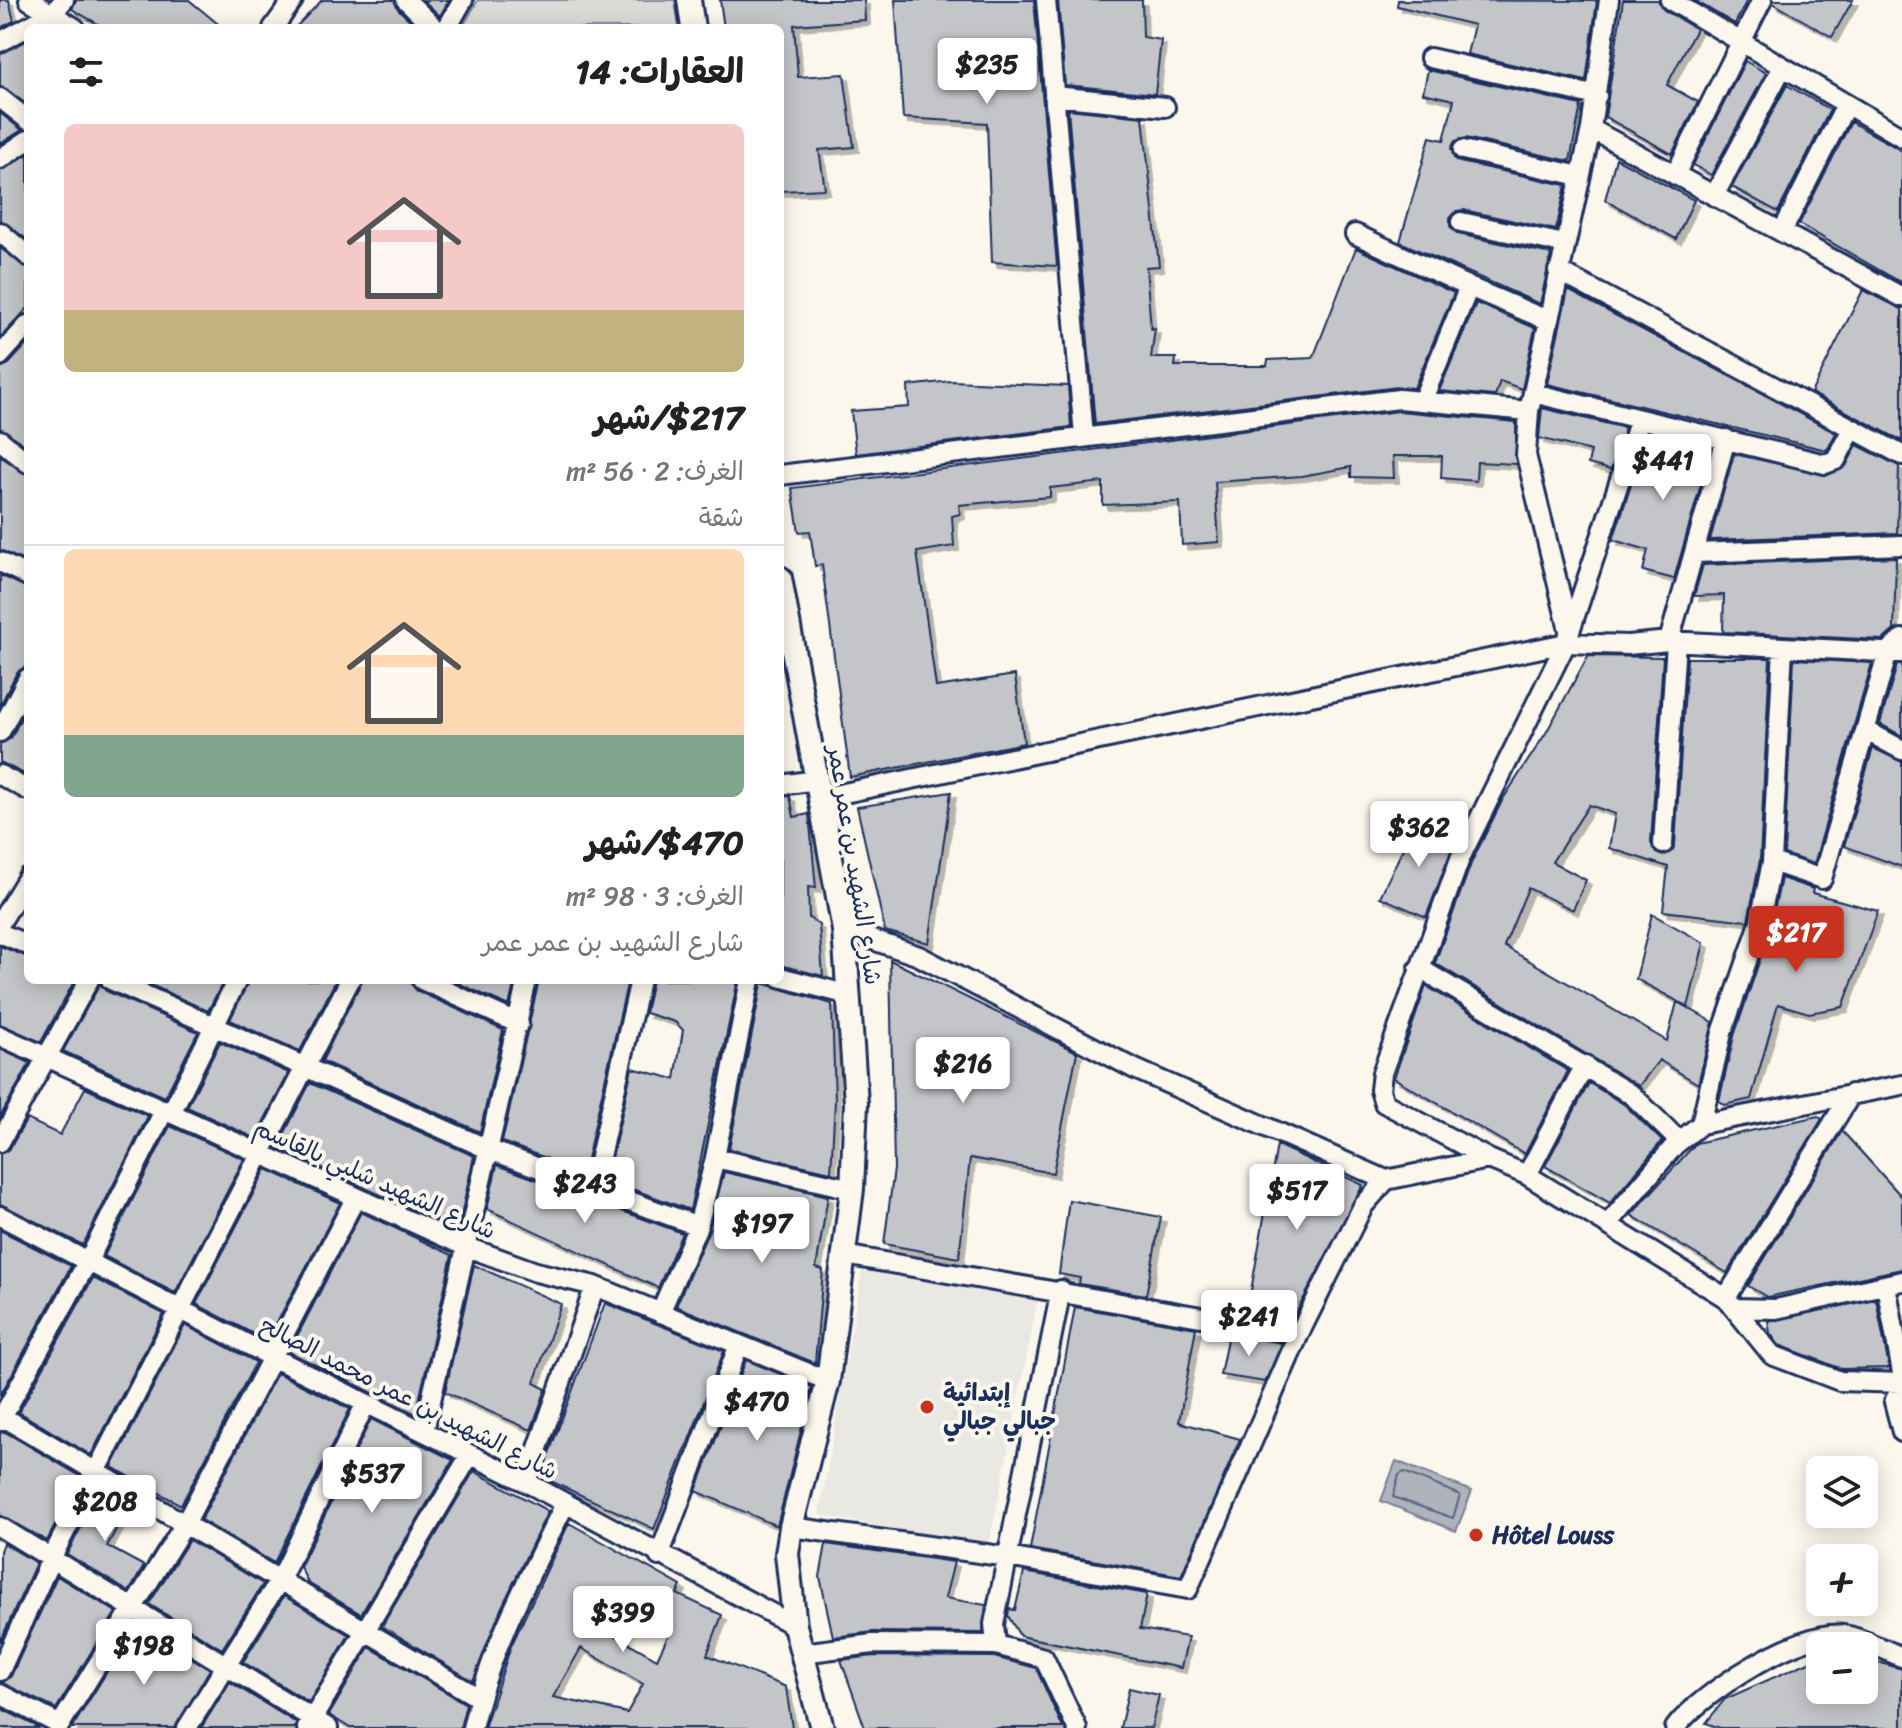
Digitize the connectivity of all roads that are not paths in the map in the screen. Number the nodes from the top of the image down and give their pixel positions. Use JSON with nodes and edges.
{"nodes":[{"id":1,"x":29,"y":0,"type":"edge"},
{"id":2,"x":293,"y":0,"type":"edge"},
{"id":3,"x":406,"y":0,"type":"edge"},
{"id":4,"x":463,"y":0,"type":"edge"},
{"id":5,"x":689,"y":0,"type":"edge"},
{"id":6,"x":1046,"y":0,"type":"edge"},
{"id":7,"x":1609,"y":0,"type":"edge"},
{"id":8,"x":1671,"y":0,"type":"edge"},
{"id":9,"x":1762,"y":0,"type":"edge"},
{"id":10,"x":58,"y":7,"type":"edge"},
{"id":11,"x":30,"y":24,"type":"edge"},
{"id":12,"x":72,"y":24,"type":"edge"},
{"id":13,"x":276,"y":24,"type":"edge"},
{"id":14,"x":431,"y":24,"type":"edge"},
{"id":15,"x":449,"y":24,"type":"edge"},
{"id":16,"x":692,"y":24,"type":"edge"},
{"id":17,"x":24,"y":28,"type":"edge"},
{"id":18,"x":0,"y":42,"type":"edge"},
{"id":19,"x":1741,"y":42,"type":"junction"},
{"id":20,"x":1430,"y":58,"type":"dead end"},
{"id":21,"x":1782,"y":68,"type":"junction"},
{"id":22,"x":1054,"y":96,"type":"junction"},
{"id":23,"x":1597,"y":96,"type":"junction"},
{"id":24,"x":0,"y":98,"type":"edge"},
{"id":25,"x":1846,"y":105,"type":"junction"},
{"id":26,"x":1165,"y":107,"type":"dead end"},
{"id":27,"x":24,"y":117,"type":"edge"},
{"id":28,"x":1591,"y":129,"type":"junction"},
{"id":29,"x":1902,"y":137,"type":"edge"},
{"id":30,"x":24,"y":143,"type":"edge"},
{"id":31,"x":1463,"y":150,"type":"dead end"},
{"id":32,"x":0,"y":159,"type":"edge"},
{"id":33,"x":1675,"y":175,"type":"junction"},
{"id":34,"x":1580,"y":176,"type":"junction"},
{"id":35,"x":1714,"y":196,"type":"junction"},
{"id":36,"x":1461,"y":222,"type":"dead end"},
{"id":37,"x":0,"y":232,"type":"edge"},
{"id":38,"x":1782,"y":232,"type":"junction"},
{"id":39,"x":1355,"y":234,"type":"dead end"},
{"id":40,"x":1564,"y":244,"type":"junction"},
{"id":41,"x":24,"y":253,"type":"edge"},
{"id":42,"x":1558,"y":271,"type":"junction"},
{"id":43,"x":1469,"y":287,"type":"junction"},
{"id":44,"x":1902,"y":297,"type":"edge"},
{"id":45,"x":1547,"y":320,"type":"junction"},
{"id":46,"x":24,"y":329,"type":"edge"},
{"id":47,"x":0,"y":356,"type":"edge"},
{"id":48,"x":1533,"y":393,"type":"junction"},
{"id":49,"x":1423,"y":399,"type":"junction"},
{"id":50,"x":1529,"y":411,"type":"junction"},
{"id":51,"x":1640,"y":419,"type":"junction"},
{"id":52,"x":1852,"y":429,"type":"junction"},
{"id":53,"x":1084,"y":436,"type":"junction"},
{"id":54,"x":1726,"y":439,"type":"junction"},
{"id":55,"x":0,"y":440,"type":"edge"},
{"id":56,"x":1902,"y":455,"type":"edge"},
{"id":57,"x":24,"y":460,"type":"edge"},
{"id":58,"x":784,"y":474,"type":"edge"},
{"id":59,"x":1902,"y":545,"type":"edge"},
{"id":60,"x":1696,"y":553,"type":"junction"},
{"id":61,"x":0,"y":562,"type":"edge"},
{"id":62,"x":24,"y":574,"type":"edge"},
{"id":63,"x":784,"y":600,"type":"edge"},
{"id":64,"x":1568,"y":636,"type":"junction"},
{"id":65,"x":1902,"y":639,"type":"edge"},
{"id":66,"x":1673,"y":641,"type":"junction"},
{"id":67,"x":1783,"y":647,"type":"junction"},
{"id":68,"x":1895,"y":653,"type":"edge"},
{"id":69,"x":24,"y":686,"type":"edge"},
{"id":70,"x":1867,"y":731,"type":"junction"},
{"id":71,"x":0,"y":732,"type":"edge"},
{"id":72,"x":1902,"y":750,"type":"edge"},
{"id":73,"x":0,"y":775,"type":"edge"},
{"id":74,"x":784,"y":785,"type":"edge"},
{"id":75,"x":24,"y":788,"type":"edge"},
{"id":76,"x":818,"y":789,"type":"junction"},
{"id":77,"x":1663,"y":844,"type":"dead end"},
{"id":78,"x":1772,"y":862,"type":"junction"},
{"id":79,"x":24,"y":884,"type":"edge"},
{"id":80,"x":0,"y":923,"type":"edge"},
{"id":81,"x":844,"y":930,"type":"junction"},
{"id":82,"x":0,"y":933,"type":"edge"},
{"id":83,"x":24,"y":943,"type":"edge"},
{"id":84,"x":1419,"y":968,"type":"junction"},
{"id":85,"x":784,"y":978,"type":"edge"},
{"id":86,"x":87,"y":984,"type":"edge"},
{"id":87,"x":120,"y":984,"type":"edge"},
{"id":88,"x":235,"y":984,"type":"edge"},
{"id":89,"x":348,"y":984,"type":"edge"},
{"id":90,"x":431,"y":984,"type":"edge"},
{"id":91,"x":526,"y":984,"type":"edge"},
{"id":92,"x":639,"y":984,"type":"edge"},
{"id":93,"x":749,"y":984,"type":"edge"},
{"id":94,"x":849,"y":995,"type":"junction"},
{"id":95,"x":519,"y":1024,"type":"junction"},
{"id":96,"x":215,"y":1028,"type":"junction"},
{"id":97,"x":0,"y":1036,"type":"edge"},
{"id":98,"x":47,"y":1056,"type":"junction"},
{"id":99,"x":305,"y":1065,"type":"junction"},
{"id":100,"x":1585,"y":1065,"type":"junction"},
{"id":101,"x":1902,"y":1085,"type":"edge"},
{"id":102,"x":1851,"y":1094,"type":"junction"},
{"id":103,"x":169,"y":1110,"type":"junction"},
{"id":104,"x":1701,"y":1124,"type":"junction"},
{"id":105,"x":1679,"y":1141,"type":"junction"},
{"id":106,"x":0,"y":1142,"type":"edge"},
{"id":107,"x":490,"y":1150,"type":"junction"},
{"id":108,"x":261,"y":1156,"type":"junction"},
{"id":109,"x":715,"y":1158,"type":"junction"},
{"id":110,"x":1489,"y":1159,"type":"junction"},
{"id":111,"x":1527,"y":1175,"type":"junction"},
{"id":112,"x":1386,"y":1180,"type":"junction"},
{"id":113,"x":593,"y":1188,"type":"junction"},
{"id":114,"x":852,"y":1189,"type":"junction"},
{"id":115,"x":356,"y":1197,"type":"junction"},
{"id":116,"x":0,"y":1216,"type":"edge"},
{"id":117,"x":1608,"y":1224,"type":"junction"},
{"id":118,"x":698,"y":1226,"type":"junction"},
{"id":119,"x":467,"y":1247,"type":"junction"},
{"id":120,"x":844,"y":1255,"type":"junction"},
{"id":121,"x":88,"y":1261,"type":"junction"},
{"id":122,"x":1894,"y":1283,"type":"edge"},
{"id":123,"x":595,"y":1286,"type":"junction"},
{"id":124,"x":1061,"y":1290,"type":"junction"},
{"id":125,"x":1730,"y":1303,"type":"junction"},
{"id":126,"x":182,"y":1309,"type":"junction"},
{"id":127,"x":660,"y":1313,"type":"junction"},
{"id":128,"x":1299,"y":1334,"type":"junction"},
{"id":129,"x":738,"y":1347,"type":"junction"},
{"id":130,"x":274,"y":1358,"type":"junction"},
{"id":131,"x":1902,"y":1373,"type":"edge"},
{"id":132,"x":828,"y":1381,"type":"junction"},
{"id":133,"x":1902,"y":1384,"type":"edge"},
{"id":134,"x":366,"y":1403,"type":"junction"},
{"id":135,"x":1,"y":1417,"type":"edge"},
{"id":136,"x":424,"y":1431,"type":"junction"},
{"id":137,"x":1902,"y":1432,"type":"edge"},
{"id":138,"x":470,"y":1455,"type":"junction"},
{"id":139,"x":99,"y":1471,"type":"junction"},
{"id":140,"x":526,"y":1482,"type":"junction"},
{"id":141,"x":565,"y":1504,"type":"junction"},
{"id":142,"x":186,"y":1522,"type":"junction"},
{"id":143,"x":0,"y":1527,"type":"edge"},
{"id":144,"x":791,"y":1527,"type":"junction"},
{"id":145,"x":659,"y":1556,"type":"junction"},
{"id":146,"x":52,"y":1557,"type":"junction"},
{"id":147,"x":1008,"y":1557,"type":"junction"},
{"id":148,"x":281,"y":1578,"type":"junction"},
{"id":149,"x":133,"y":1606,"type":"junction"},
{"id":150,"x":795,"y":1626,"type":"junction"},
{"id":151,"x":367,"y":1630,"type":"junction"},
{"id":152,"x":996,"y":1645,"type":"junction"},
{"id":153,"x":802,"y":1653,"type":"junction"},
{"id":154,"x":1902,"y":1657,"type":"edge"},
{"id":155,"x":225,"y":1665,"type":"junction"},
{"id":156,"x":0,"y":1671,"type":"edge"},
{"id":157,"x":0,"y":1694,"type":"edge"},
{"id":158,"x":479,"y":1698,"type":"junction"},
{"id":159,"x":316,"y":1725,"type":"edge"},
{"id":160,"x":1683,"y":1726,"type":"edge"},
{"id":161,"x":59,"y":1727,"type":"edge"},
{"id":162,"x":187,"y":1728,"type":"edge"},
{"id":163,"x":472,"y":1728,"type":"edge"},
{"id":164,"x":822,"y":1728,"type":"edge"},
{"id":165,"x":1077,"y":1728,"type":"edge"}],
"edges":[{"from":1,"to":10,"type":"street"},
{"from":2,"to":13,"type":"street"},
{"from":3,"to":14,"type":"street"},
{"from":4,"to":15,"type":"street"},
{"from":5,"to":16,"type":"street"},
{"from":6,"to":22,"type":"street"},
{"from":7,"to":23,"type":"street"},
{"from":8,"to":19,"type":"street"},
{"from":9,"to":19,"type":"street"},
{"from":10,"to":11,"type":"street"},
{"from":10,"to":12,"type":"street"},
{"from":17,"to":18,"type":"street"},
{"from":19,"to":21,"type":"street"},
{"from":19,"to":33,"type":"street"},
{"from":20,"to":23,"type":"street"},
{"from":21,"to":25,"type":"street"},
{"from":21,"to":35,"type":"street"},
{"from":22,"to":26,"type":"street"},
{"from":22,"to":53,"type":"street"},
{"from":23,"to":28,"type":"street"},
{"from":24,"to":27,"type":"street"},
{"from":25,"to":29,"type":"street"},
{"from":25,"to":38,"type":"street"},
{"from":28,"to":33,"type":"street"},
{"from":28,"to":34,"type":"street"},
{"from":30,"to":32,"type":"street"},
{"from":31,"to":34,"type":"street"},
{"from":33,"to":35,"type":"street"},
{"from":34,"to":40,"type":"street"},
{"from":35,"to":38,"type":"street"},
{"from":36,"to":40,"type":"street"},
{"from":37,"to":41,"type":"street"},
{"from":38,"to":44,"type":"street"},
{"from":39,"to":43,"type":"street"},
{"from":40,"to":42,"type":"street"},
{"from":42,"to":45,"type":"street"},
{"from":42,"to":52,"type":"street"},
{"from":43,"to":45,"type":"street"},
{"from":43,"to":49,"type":"street"},
{"from":45,"to":48,"type":"street"},
{"from":46,"to":47,"type":"street"},
{"from":48,"to":50,"type":"street"},
{"from":48,"to":51,"type":"street"},
{"from":49,"to":50,"type":"street"},
{"from":49,"to":53,"type":"street"},
{"from":50,"to":64,"type":"street"},
{"from":51,"to":54,"type":"street"},
{"from":51,"to":64,"type":"street"},
{"from":52,"to":54,"type":"street"},
{"from":52,"to":56,"type":"street"},
{"from":53,"to":58,"type":"street"},
{"from":54,"to":60,"type":"street"},
{"from":55,"to":57,"type":"street"},
{"from":59,"to":60,"type":"street"},
{"from":60,"to":66,"type":"street"},
{"from":61,"to":62,"type":"street"},
{"from":63,"to":76,"type":"street","name":"شارع الشهيد بن عمر عمر"},
{"from":64,"to":66,"type":"street"},
{"from":64,"to":76,"type":"street"},
{"from":64,"to":84,"type":"street"},
{"from":65,"to":68,"type":"street"},
{"from":66,"to":67,"type":"street"},
{"from":66,"to":77,"type":"street"},
{"from":67,"to":68,"type":"street"},
{"from":67,"to":78,"type":"street"},
{"from":68,"to":70,"type":"street"},
{"from":69,"to":71,"type":"street"},
{"from":70,"to":72,"type":"street"},
{"from":70,"to":78,"type":"street"},
{"from":73,"to":75,"type":"street"},
{"from":74,"to":76,"type":"street"},
{"from":76,"to":81,"type":"street","name":"شارع الشهيد بن عمر عمر"},
{"from":78,"to":104,"type":"street"},
{"from":79,"to":80,"type":"street"},
{"from":81,"to":94,"type":"street","name":"شارع الشهيد بن عمر عمر"},
{"from":81,"to":112,"type":"street"},
{"from":82,"to":83,"type":"street"},
{"from":84,"to":100,"type":"street"},
{"from":84,"to":110,"type":"street"},
{"from":85,"to":94,"type":"street"},
{"from":86,"to":98,"type":"street"},
{"from":87,"to":96,"type":"street"},
{"from":88,"to":96,"type":"street"},
{"from":89,"to":99,"type":"street"},
{"from":90,"to":95,"type":"street"},
{"from":91,"to":95,"type":"street"},
{"from":92,"to":113,"type":"street"},
{"from":93,"to":109,"type":"street"},
{"from":94,"to":114,"type":"street","name":"شارع الشهيد بن عمر عمر"},
{"from":95,"to":107,"type":"street"},
{"from":96,"to":99,"type":"street"},
{"from":96,"to":103,"type":"street"},
{"from":97,"to":98,"type":"street","name":"شارع الشهيد شلبي بالقاسم"},
{"from":98,"to":103,"type":"street","name":"شارع الشهيد شلبي بالقاسم"},
{"from":98,"to":106,"type":"street"},
{"from":99,"to":107,"type":"street"},
{"from":99,"to":108,"type":"street"},
{"from":100,"to":105,"type":"street"},
{"from":100,"to":111,"type":"street"},
{"from":101,"to":102,"type":"street"},
{"from":102,"to":104,"type":"street"},
{"from":102,"to":125,"type":"street"},
{"from":103,"to":108,"type":"street","name":"شارع الشهيد شلبي بالقاسم"},
{"from":103,"to":121,"type":"street"},
{"from":104,"to":105,"type":"street"},
{"from":105,"to":117,"type":"street"},
{"from":107,"to":113,"type":"street"},
{"from":107,"to":119,"type":"street"},
{"from":108,"to":115,"type":"street","name":"شارع الشهيد شلبي بالقاسم"},
{"from":108,"to":126,"type":"street"},
{"from":109,"to":114,"type":"street"},
{"from":109,"to":118,"type":"street"},
{"from":110,"to":111,"type":"street"},
{"from":110,"to":112,"type":"street"},
{"from":111,"to":117,"type":"street"},
{"from":112,"to":128,"type":"street"},
{"from":113,"to":118,"type":"street"},
{"from":114,"to":120,"type":"street","name":"شارع الشهيد بن عمر عمر"},
{"from":115,"to":119,"type":"street","name":"شارع الشهيد شلبي بالقاسم"},
{"from":115,"to":130,"type":"street"},
{"from":116,"to":121,"type":"street","name":"شارع الشهيد بن عمر محمد الصالح"},
{"from":117,"to":125,"type":"street"},
{"from":118,"to":127,"type":"street"},
{"from":119,"to":123,"type":"street","name":"شارع الشهيد شلبي بالقاسم"},
{"from":119,"to":136,"type":"street"},
{"from":120,"to":124,"type":"street"},
{"from":120,"to":132,"type":"street","name":"شارع الشهيد بن عمر عمر"},
{"from":121,"to":126,"type":"street","name":"شارع الشهيد بن عمر محمد الصالح"},
{"from":121,"to":135,"type":"street"},
{"from":122,"to":125,"type":"street"},
{"from":122,"to":131,"type":"street"},
{"from":123,"to":127,"type":"street","name":"شارع الشهيد شلبي بالقاسم"},
{"from":123,"to":140,"type":"street"},
{"from":124,"to":128,"type":"street"},
{"from":124,"to":147,"type":"street"},
{"from":125,"to":133,"type":"street"},
{"from":126,"to":130,"type":"street","name":"شارع الشهيد بن عمر محمد الصالح"},
{"from":126,"to":139,"type":"street"},
{"from":127,"to":129,"type":"street","name":"شارع الشهيد شلبي بالقاسم"},
{"from":128,"to":147,"type":"street"},
{"from":129,"to":132,"type":"street","name":"شارع الشهيد شلبي بالقاسم"},
{"from":129,"to":145,"type":"street"},
{"from":130,"to":134,"type":"street","name":"شارع الشهيد بن عمر محمد الصالح"},
{"from":130,"to":142,"type":"street"},
{"from":132,"to":144,"type":"street","name":"شارع الشهيد بن عمر عمر"},
{"from":133,"to":137,"type":"street"},
{"from":134,"to":136,"type":"street","name":"شارع الشهيد بن عمر محمد الصالح"},
{"from":134,"to":148,"type":"street"},
{"from":135,"to":139,"type":"street"},
{"from":136,"to":138,"type":"street","name":"شارع الشهيد بن عمر محمد الصالح"},
{"from":138,"to":140,"type":"street","name":"شارع الشهيد بن عمر محمد الصالح"},
{"from":138,"to":151,"type":"street"},
{"from":139,"to":142,"type":"street"},
{"from":139,"to":146,"type":"street"},
{"from":140,"to":141,"type":"street","name":"شارع الشهيد بن عمر محمد الصالح"},
{"from":141,"to":145,"type":"street","name":"شارع الشهيد بن عمر محمد الصالح"},
{"from":141,"to":158,"type":"street"},
{"from":142,"to":148,"type":"street"},
{"from":142,"to":149,"type":"street"},
{"from":143,"to":146,"type":"street"},
{"from":144,"to":147,"type":"street"},
{"from":144,"to":150,"type":"street","name":"شارع الشهيد بن عمر عمر"},
{"from":145,"to":150,"type":"street","name":"شارع الشهيد بن عمر محمد الصالح"},
{"from":146,"to":149,"type":"street"},
{"from":146,"to":156,"type":"street"},
{"from":147,"to":152,"type":"street"},
{"from":148,"to":151,"type":"street"},
{"from":148,"to":155,"type":"street"},
{"from":149,"to":155,"type":"street"},
{"from":149,"to":161,"type":"street"},
{"from":150,"to":153,"type":"street","name":"شارع الشهيد بن عمر عمر"},
{"from":151,"to":158,"type":"street"},
{"from":151,"to":159,"type":"street"},
{"from":152,"to":153,"type":"street"},
{"from":152,"to":165,"type":"street"},
{"from":153,"to":164,"type":"street","name":"شارع الشهيد بن عمر عمر"},
{"from":154,"to":160,"type":"street"},
{"from":155,"to":159,"type":"street"},
{"from":155,"to":162,"type":"street"},
{"from":157,"to":161,"type":"street"},
{"from":158,"to":163,"type":"street"}]}
